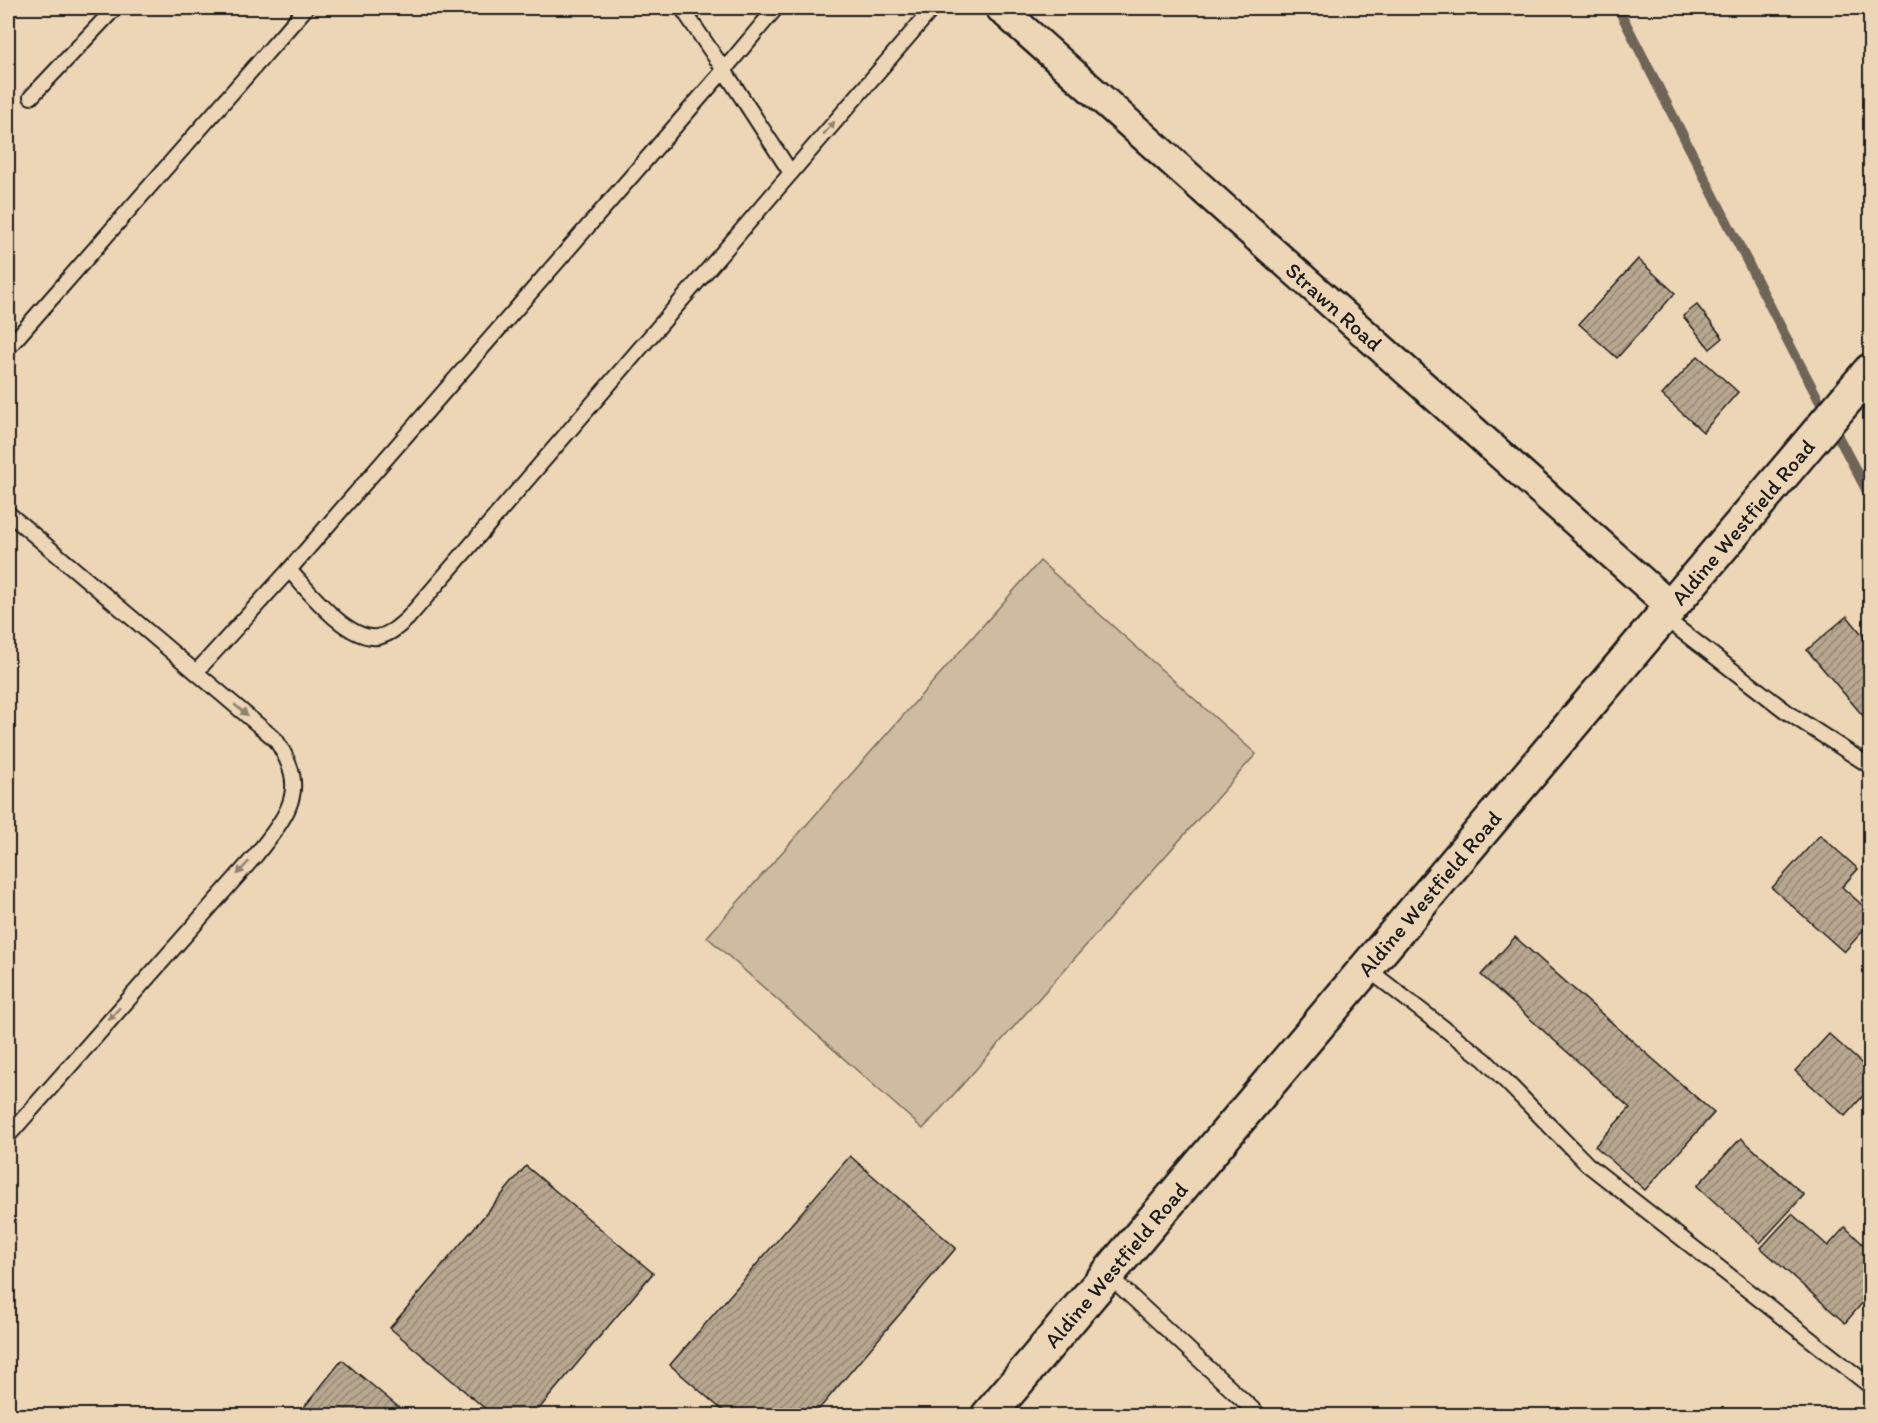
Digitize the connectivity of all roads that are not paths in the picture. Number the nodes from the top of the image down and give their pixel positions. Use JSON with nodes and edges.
{"nodes":[{"id":1,"x":115,"y":8,"type":"edge"},
{"id":2,"x":306,"y":8,"type":"edge"},
{"id":3,"x":682,"y":8,"type":"edge"},
{"id":4,"x":776,"y":8,"type":"edge"},
{"id":5,"x":933,"y":8,"type":"edge"},
{"id":6,"x":1000,"y":8,"type":"edge"},
{"id":7,"x":724,"y":70,"type":"junction"},
{"id":8,"x":31,"y":97,"type":"dead end"},
{"id":9,"x":791,"y":173,"type":"junction"},
{"id":10,"x":8,"y":348,"type":"edge"},
{"id":11,"x":1870,"y":371,"type":"edge"},
{"id":12,"x":8,"y":513,"type":"edge"},
{"id":13,"x":289,"y":570,"type":"junction"},
{"id":14,"x":1666,"y":611,"type":"junction"},
{"id":15,"x":196,"y":672,"type":"junction"},
{"id":16,"x":1870,"y":766,"type":"edge"},
{"id":17,"x":1365,"y":967,"type":"junction"},
{"id":18,"x":8,"y":1136,"type":"edge"},
{"id":19,"x":1107,"y":1274,"type":"junction"},
{"id":20,"x":1870,"y":1386,"type":"edge"},
{"id":21,"x":988,"y":1416,"type":"edge"},
{"id":22,"x":1260,"y":1416,"type":"edge"}],
"edges":[{"from":1,"to":8,"type":"lane"},
{"from":2,"to":10,"type":"lane"},
{"from":3,"to":7,"type":"lane"},
{"from":4,"to":7,"type":"lane"},
{"from":9,"to":5,"type":"lane","one_way":true},
{"from":6,"to":14,"type":"street","name":"Strawn Road"},
{"from":7,"to":9,"type":"lane"},
{"from":7,"to":13,"type":"lane"},
{"from":9,"to":13,"type":"lane"},
{"from":11,"to":14,"type":"main road","name":"Aldine Westfield Road"},
{"from":12,"to":15,"type":"lane"},
{"from":13,"to":15,"type":"lane"},
{"from":14,"to":16,"type":"lane"},
{"from":14,"to":17,"type":"main road","name":"Aldine Westfield Road"},
{"from":15,"to":18,"type":"lane","one_way":true},
{"from":17,"to":19,"type":"main road","name":"Aldine Westfield Road"},
{"from":17,"to":20,"type":"lane"},
{"from":19,"to":21,"type":"main road","name":"Aldine Westfield Road"},
{"from":19,"to":22,"type":"lane"}]}
